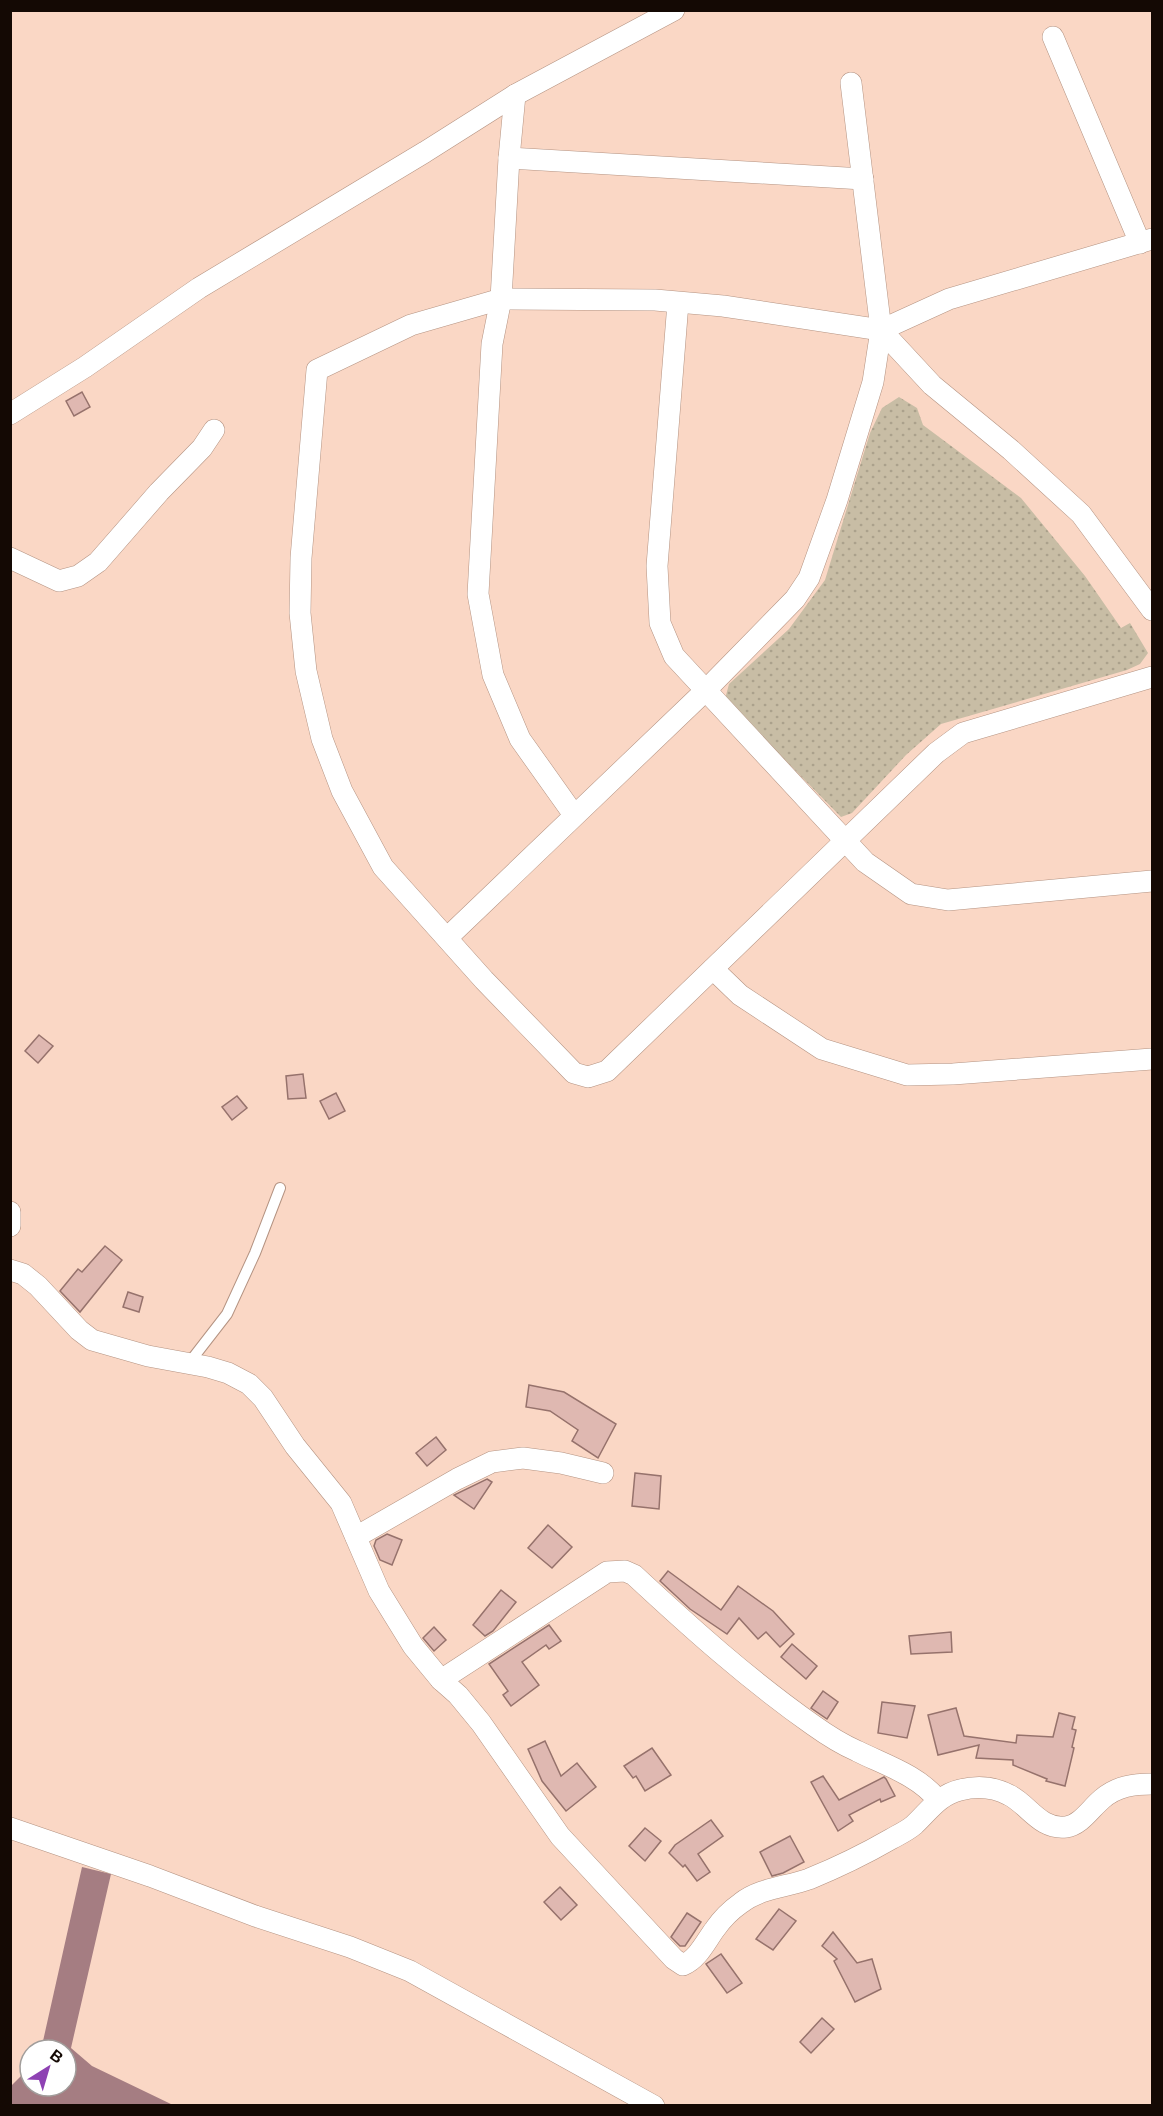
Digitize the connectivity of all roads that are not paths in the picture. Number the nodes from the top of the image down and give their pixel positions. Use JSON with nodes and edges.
{"nodes":[{"id":1,"x":674,"y":10,"type":"edge"},
{"id":2,"x":1053,"y":37,"type":"dead end"},
{"id":3,"x":851,"y":83,"type":"dead end"},
{"id":4,"x":515,"y":95,"type":"junction"},
{"id":5,"x":509,"y":158,"type":"junction"},
{"id":6,"x":863,"y":179,"type":"junction"},
{"id":7,"x":1146,"y":241,"type":"edge"},
{"id":8,"x":501,"y":299,"type":"junction"},
{"id":9,"x":678,"y":303,"type":"junction"},
{"id":10,"x":881,"y":330,"type":"junction"},
{"id":11,"x":10,"y":414,"type":"edge"},
{"id":12,"x":214,"y":430,"type":"dead end"},
{"id":13,"x":10,"y":558,"type":"edge"},
{"id":14,"x":1152,"y":610,"type":"edge"},
{"id":15,"x":1152,"y":677,"type":"edge"},
{"id":16,"x":705,"y":691,"type":"junction"},
{"id":17,"x":574,"y":815,"type":"junction"},
{"id":18,"x":844,"y":842,"type":"junction"},
{"id":19,"x":1152,"y":881,"type":"edge"},
{"id":20,"x":447,"y":939,"type":"junction"},
{"id":21,"x":713,"y":969,"type":"junction"},
{"id":22,"x":1152,"y":1059,"type":"edge"},
{"id":23,"x":280,"y":1188,"type":"dead end"},
{"id":24,"x":10,"y":1212,"type":"edge"},
{"id":25,"x":10,"y":1226,"type":"edge"},
{"id":26,"x":10,"y":1270,"type":"edge"},
{"id":27,"x":189,"y":1363,"type":"junction"},
{"id":28,"x":603,"y":1473,"type":"dead end"},
{"id":29,"x":356,"y":1537,"type":"junction"},
{"id":30,"x":441,"y":1680,"type":"junction"},
{"id":31,"x":1152,"y":1784,"type":"edge"},
{"id":32,"x":938,"y":1800,"type":"junction"},
{"id":33,"x":10,"y":1828,"type":"edge"},
{"id":34,"x":654,"y":2106,"type":"edge"}],
"edges":[{"from":1,"to":4,"type":"street"},
{"from":2,"to":7,"type":"street"},
{"from":3,"to":6,"type":"street"},
{"from":4,"to":5,"type":"street"},
{"from":4,"to":11,"type":"street"},
{"from":5,"to":6,"type":"street"},
{"from":5,"to":8,"type":"street"},
{"from":6,"to":10,"type":"street"},
{"from":7,"to":10,"type":"street"},
{"from":8,"to":9,"type":"street"},
{"from":8,"to":17,"type":"street"},
{"from":8,"to":20,"type":"street"},
{"from":9,"to":10,"type":"street"},
{"from":9,"to":16,"type":"street"},
{"from":10,"to":14,"type":"street"},
{"from":10,"to":16,"type":"street"},
{"from":12,"to":13,"type":"street"},
{"from":15,"to":18,"type":"street"},
{"from":16,"to":17,"type":"street"},
{"from":16,"to":18,"type":"street"},
{"from":17,"to":20,"type":"street"},
{"from":18,"to":19,"type":"street"},
{"from":18,"to":21,"type":"street"},
{"from":20,"to":21,"type":"street"},
{"from":21,"to":22,"type":"street"},
{"from":23,"to":27,"type":"lane"},
{"from":24,"to":25,"type":"street"},
{"from":26,"to":27,"type":"street"},
{"from":27,"to":29,"type":"street"},
{"from":28,"to":29,"type":"street"},
{"from":29,"to":30,"type":"street"},
{"from":30,"to":32,"type":"street"},
{"from":30,"to":32,"type":"street"},
{"from":31,"to":32,"type":"street"},
{"from":33,"to":34,"type":"street"}]}
